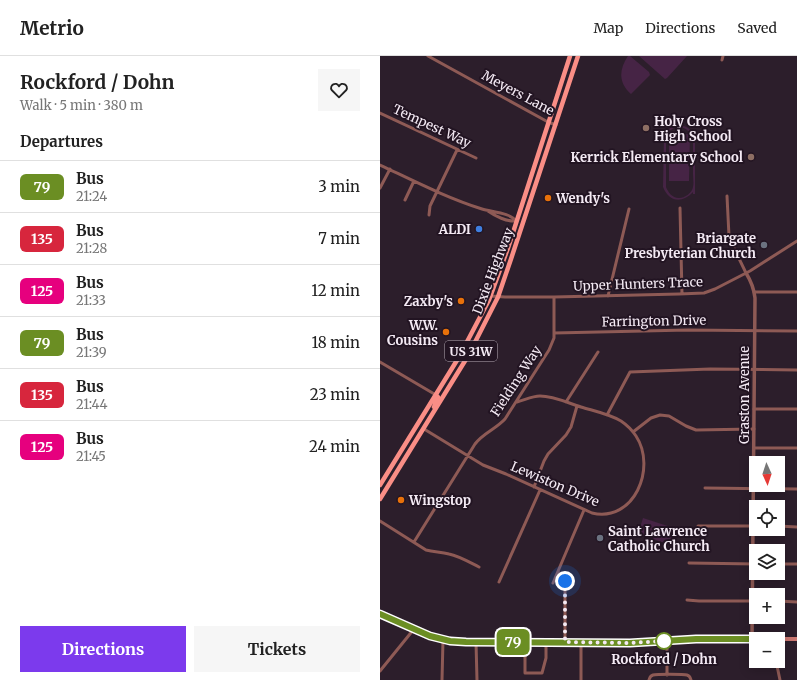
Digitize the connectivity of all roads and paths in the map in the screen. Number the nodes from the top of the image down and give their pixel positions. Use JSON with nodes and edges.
{"nodes":[{"id":1,"x":428,"y":56,"type":"edge"},
{"id":2,"x":570,"y":56,"type":"edge"},
{"id":3,"x":578,"y":56,"type":"edge"},
{"id":4,"x":380,"y":113,"type":"edge"},
{"id":5,"x":548,"y":122,"type":"junction"},
{"id":6,"x":556,"y":125,"type":"junction"},
{"id":7,"x":457,"y":150,"type":"junction"},
{"id":8,"x":476,"y":158,"type":"dead end"},
{"id":9,"x":380,"y":165,"type":"edge"},
{"id":10,"x":390,"y":169,"type":"junction"},
{"id":11,"x":414,"y":181,"type":"junction"},
{"id":12,"x":380,"y":188,"type":"edge"},
{"id":13,"x":437,"y":192,"type":"junction"},
{"id":14,"x":728,"y":196,"type":"dead end"},
{"id":15,"x":405,"y":200,"type":"dead end"},
{"id":16,"x":680,"y":208,"type":"dead end"},
{"id":17,"x":629,"y":209,"type":"dead end"},
{"id":18,"x":429,"y":215,"type":"dead end"},
{"id":19,"x":516,"y":221,"type":"junction"},
{"id":20,"x":519,"y":237,"type":"junction"},
{"id":21,"x":797,"y":241,"type":"edge"},
{"id":22,"x":746,"y":273,"type":"junction"},
{"id":23,"x":754,"y":292,"type":"junction"},
{"id":24,"x":797,"y":292,"type":"edge"},
{"id":25,"x":682,"y":294,"type":"junction"},
{"id":26,"x":490,"y":296,"type":"junction"},
{"id":27,"x":608,"y":296,"type":"junction"},
{"id":28,"x":498,"y":297,"type":"junction"},
{"id":29,"x":554,"y":297,"type":"junction"},
{"id":30,"x":755,"y":331,"type":"junction"},
{"id":31,"x":797,"y":331,"type":"edge"},
{"id":32,"x":554,"y":333,"type":"junction"},
{"id":33,"x":598,"y":352,"type":"dead end"},
{"id":34,"x":380,"y":362,"type":"edge"},
{"id":35,"x":754,"y":369,"type":"junction"},
{"id":36,"x":797,"y":370,"type":"edge"},
{"id":37,"x":436,"y":395,"type":"junction"},
{"id":38,"x":517,"y":402,"type":"junction"},
{"id":39,"x":566,"y":402,"type":"junction"},
{"id":40,"x":577,"y":406,"type":"junction"},
{"id":41,"x":754,"y":409,"type":"junction"},
{"id":42,"x":797,"y":409,"type":"edge"},
{"id":43,"x":607,"y":415,"type":"junction"},
{"id":44,"x":432,"y":416,"type":"junction"},
{"id":45,"x":421,"y":419,"type":"junction"},
{"id":46,"x":424,"y":429,"type":"junction"},
{"id":47,"x":754,"y":429,"type":"junction"},
{"id":48,"x":634,"y":432,"type":"junction"},
{"id":49,"x":754,"y":448,"type":"junction"},
{"id":50,"x":797,"y":448,"type":"edge"},
{"id":51,"x":467,"y":456,"type":"junction"},
{"id":52,"x":754,"y":456,"type":"edge"},
{"id":53,"x":380,"y":485,"type":"edge"},
{"id":54,"x":534,"y":487,"type":"junction"},
{"id":55,"x":705,"y":488,"type":"dead end"},
{"id":56,"x":749,"y":488,"type":"edge"},
{"id":57,"x":785,"y":489,"type":"edge"},
{"id":58,"x":797,"y":489,"type":"edge"},
{"id":59,"x":540,"y":490,"type":"junction"},
{"id":60,"x":380,"y":499,"type":"edge"},
{"id":61,"x":584,"y":510,"type":"junction"},
{"id":62,"x":380,"y":521,"type":"edge"},
{"id":63,"x":698,"y":526,"type":"dead end"},
{"id":64,"x":749,"y":526,"type":"edge"},
{"id":65,"x":785,"y":526,"type":"edge"},
{"id":66,"x":797,"y":527,"type":"edge"},
{"id":67,"x":414,"y":542,"type":"junction"},
{"id":68,"x":688,"y":563,"type":"dead end"},
{"id":69,"x":749,"y":564,"type":"edge"},
{"id":70,"x":785,"y":564,"type":"edge"},
{"id":71,"x":797,"y":564,"type":"edge"},
{"id":72,"x":479,"y":567,"type":"dead end"},
{"id":73,"x":558,"y":572,"type":"junction"},
{"id":74,"x":499,"y":582,"type":"dead end"},
{"id":75,"x":553,"y":583,"type":"dead end"},
{"id":76,"x":686,"y":600,"type":"dead end"},
{"id":77,"x":749,"y":601,"type":"edge"},
{"id":78,"x":785,"y":601,"type":"edge"},
{"id":79,"x":797,"y":602,"type":"edge"},
{"id":80,"x":380,"y":614,"type":"edge"},
{"id":81,"x":414,"y":630,"type":"junction"},
{"id":82,"x":749,"y":639,"type":"edge"},
{"id":83,"x":785,"y":639,"type":"edge"},
{"id":84,"x":797,"y":639,"type":"edge"},
{"id":85,"x":443,"y":640,"type":"junction"},
{"id":86,"x":666,"y":641,"type":"junction"},
{"id":87,"x":476,"y":642,"type":"junction"},
{"id":88,"x":527,"y":642,"type":"junction"},
{"id":89,"x":546,"y":642,"type":"junction"},
{"id":90,"x":565,"y":642,"type":"junction"},
{"id":91,"x":581,"y":642,"type":"junction"},
{"id":92,"x":777,"y":668,"type":"edge"},
{"id":93,"x":380,"y":671,"type":"edge"},
{"id":94,"x":667,"y":675,"type":"junction"},
{"id":95,"x":442,"y":680,"type":"edge"},
{"id":96,"x":477,"y":680,"type":"edge"},
{"id":97,"x":581,"y":680,"type":"edge"},
{"id":98,"x":649,"y":680,"type":"edge"},
{"id":99,"x":691,"y":680,"type":"edge"},
{"id":100,"x":780,"y":680,"type":"edge"}],
"edges":[{"from":1,"to":5,"type":"street","name":"Meyers Lane"},
{"from":2,"to":5,"type":"main road","name":"Dixie Highway","number":"US 31W"},
{"from":3,"to":6,"type":"main road","name":"Dixie Highway","number":"US 31W"},
{"from":4,"to":7,"type":"street","name":"Tempest Way"},
{"from":5,"to":6,"type":"street","name":"Meyers Lane"},
{"from":5,"to":19,"type":"main road","name":"Dixie Highway","number":"US 31W"},
{"from":6,"to":20,"type":"main road","name":"Dixie Highway","number":"US 31W"},
{"from":7,"to":8,"type":"street","name":"Tempest Way"},
{"from":7,"to":13,"type":"street"},
{"from":9,"to":10,"type":"street"},
{"from":10,"to":11,"type":"street"},
{"from":10,"to":12,"type":"street"},
{"from":11,"to":13,"type":"street"},
{"from":11,"to":15,"type":"street"},
{"from":13,"to":18,"type":"street"},
{"from":13,"to":19,"type":"street"},
{"from":14,"to":22,"type":"street"},
{"from":16,"to":25,"type":"street"},
{"from":17,"to":27,"type":"street"},
{"from":19,"to":20,"type":"main road"},
{"from":19,"to":26,"type":"main road","name":"Dixie Highway","number":"US 31W"},
{"from":20,"to":28,"type":"main road","name":"Dixie Highway","number":"US 31W"},
{"from":21,"to":22,"type":"street","name":"Upper Hunters Trace"},
{"from":22,"to":23,"type":"street","name":"Graston Avenue"},
{"from":22,"to":25,"type":"street","name":"Upper Hunters Trace"},
{"from":23,"to":24,"type":"street"},
{"from":23,"to":30,"type":"street","name":"Graston Avenue"},
{"from":25,"to":27,"type":"street","name":"Upper Hunters Trace"},
{"from":26,"to":28,"type":"street","name":"Upper Hunters Trace"},
{"from":26,"to":37,"type":"main road","name":"Dixie Highway","number":"US 31W"},
{"from":27,"to":29,"type":"street","name":"Upper Hunters Trace"},
{"from":28,"to":29,"type":"street","name":"Upper Hunters Trace"},
{"from":28,"to":44,"type":"main road","name":"Dixie Highway","number":"US 31W"},
{"from":29,"to":32,"type":"street","name":"Fielding Way"},
{"from":30,"to":31,"type":"street","name":"Farrington Drive"},
{"from":30,"to":32,"type":"street","name":"Farrington Drive"},
{"from":30,"to":35,"type":"street","name":"Graston Avenue"},
{"from":32,"to":38,"type":"street","name":"Fielding Way"},
{"from":33,"to":39,"type":"street"},
{"from":34,"to":37,"type":"street"},
{"from":35,"to":36,"type":"street"},
{"from":35,"to":41,"type":"street","name":"Graston Avenue"},
{"from":35,"to":43,"type":"street"},
{"from":37,"to":44,"type":"main road"},
{"from":37,"to":45,"type":"main road","name":"Dixie Highway","number":"US 31W"},
{"from":38,"to":39,"type":"street","name":"Lewiston Drive"},
{"from":38,"to":51,"type":"street","name":"Fielding Way"},
{"from":39,"to":40,"type":"street","name":"Lewiston Drive"},
{"from":40,"to":43,"type":"street","name":"Lewiston Drive"},
{"from":40,"to":54,"type":"street"},
{"from":41,"to":42,"type":"street"},
{"from":41,"to":47,"type":"street","name":"Graston Avenue"},
{"from":43,"to":48,"type":"street","name":"Lewiston Drive"},
{"from":44,"to":46,"type":"main road","name":"Dixie Highway","number":"US 31W"},
{"from":45,"to":46,"type":"main road"},
{"from":45,"to":53,"type":"main road","name":"Dixie Highway","number":"US 31W"},
{"from":46,"to":51,"type":"street","name":"Lewiston Drive"},
{"from":46,"to":60,"type":"main road","name":"Dixie Highway","number":"US 31W"},
{"from":47,"to":48,"type":"street"},
{"from":47,"to":49,"type":"street","name":"Graston Avenue"},
{"from":48,"to":61,"type":"street","name":"Lewiston Drive"},
{"from":49,"to":50,"type":"street"},
{"from":49,"to":52,"type":"street","name":"Graston Avenue"},
{"from":51,"to":54,"type":"street","name":"Lewiston Drive"},
{"from":51,"to":67,"type":"street","name":"Fielding Way"},
{"from":54,"to":59,"type":"street","name":"Lewiston Drive"},
{"from":55,"to":56,"type":"street"},
{"from":57,"to":58,"type":"street"},
{"from":59,"to":61,"type":"street","name":"Lewiston Drive"},
{"from":59,"to":74,"type":"street"},
{"from":61,"to":73,"type":"street"},
{"from":62,"to":67,"type":"street"},
{"from":63,"to":64,"type":"street"},
{"from":65,"to":66,"type":"street"},
{"from":67,"to":72,"type":"street"},
{"from":68,"to":69,"type":"street"},
{"from":70,"to":71,"type":"street"},
{"from":73,"to":75,"type":"street"},
{"from":73,"to":90,"type":"street"},
{"from":76,"to":77,"type":"street"},
{"from":78,"to":79,"type":"street"},
{"from":80,"to":81,"type":"main road"},
{"from":81,"to":85,"type":"main road"},
{"from":81,"to":93,"type":"street"},
{"from":82,"to":86,"type":"main road"},
{"from":83,"to":84,"type":"main road"},
{"from":85,"to":87,"type":"main road"},
{"from":85,"to":95,"type":"street"},
{"from":86,"to":91,"type":"main road"},
{"from":86,"to":94,"type":"street"},
{"from":87,"to":88,"type":"main road"},
{"from":87,"to":96,"type":"street"},
{"from":88,"to":89,"type":"main road"},
{"from":88,"to":89,"type":"street"},
{"from":89,"to":90,"type":"main road"},
{"from":90,"to":91,"type":"main road"},
{"from":91,"to":97,"type":"street"},
{"from":92,"to":100,"type":"street"},
{"from":94,"to":98,"type":"street"},
{"from":94,"to":99,"type":"street"}]}
